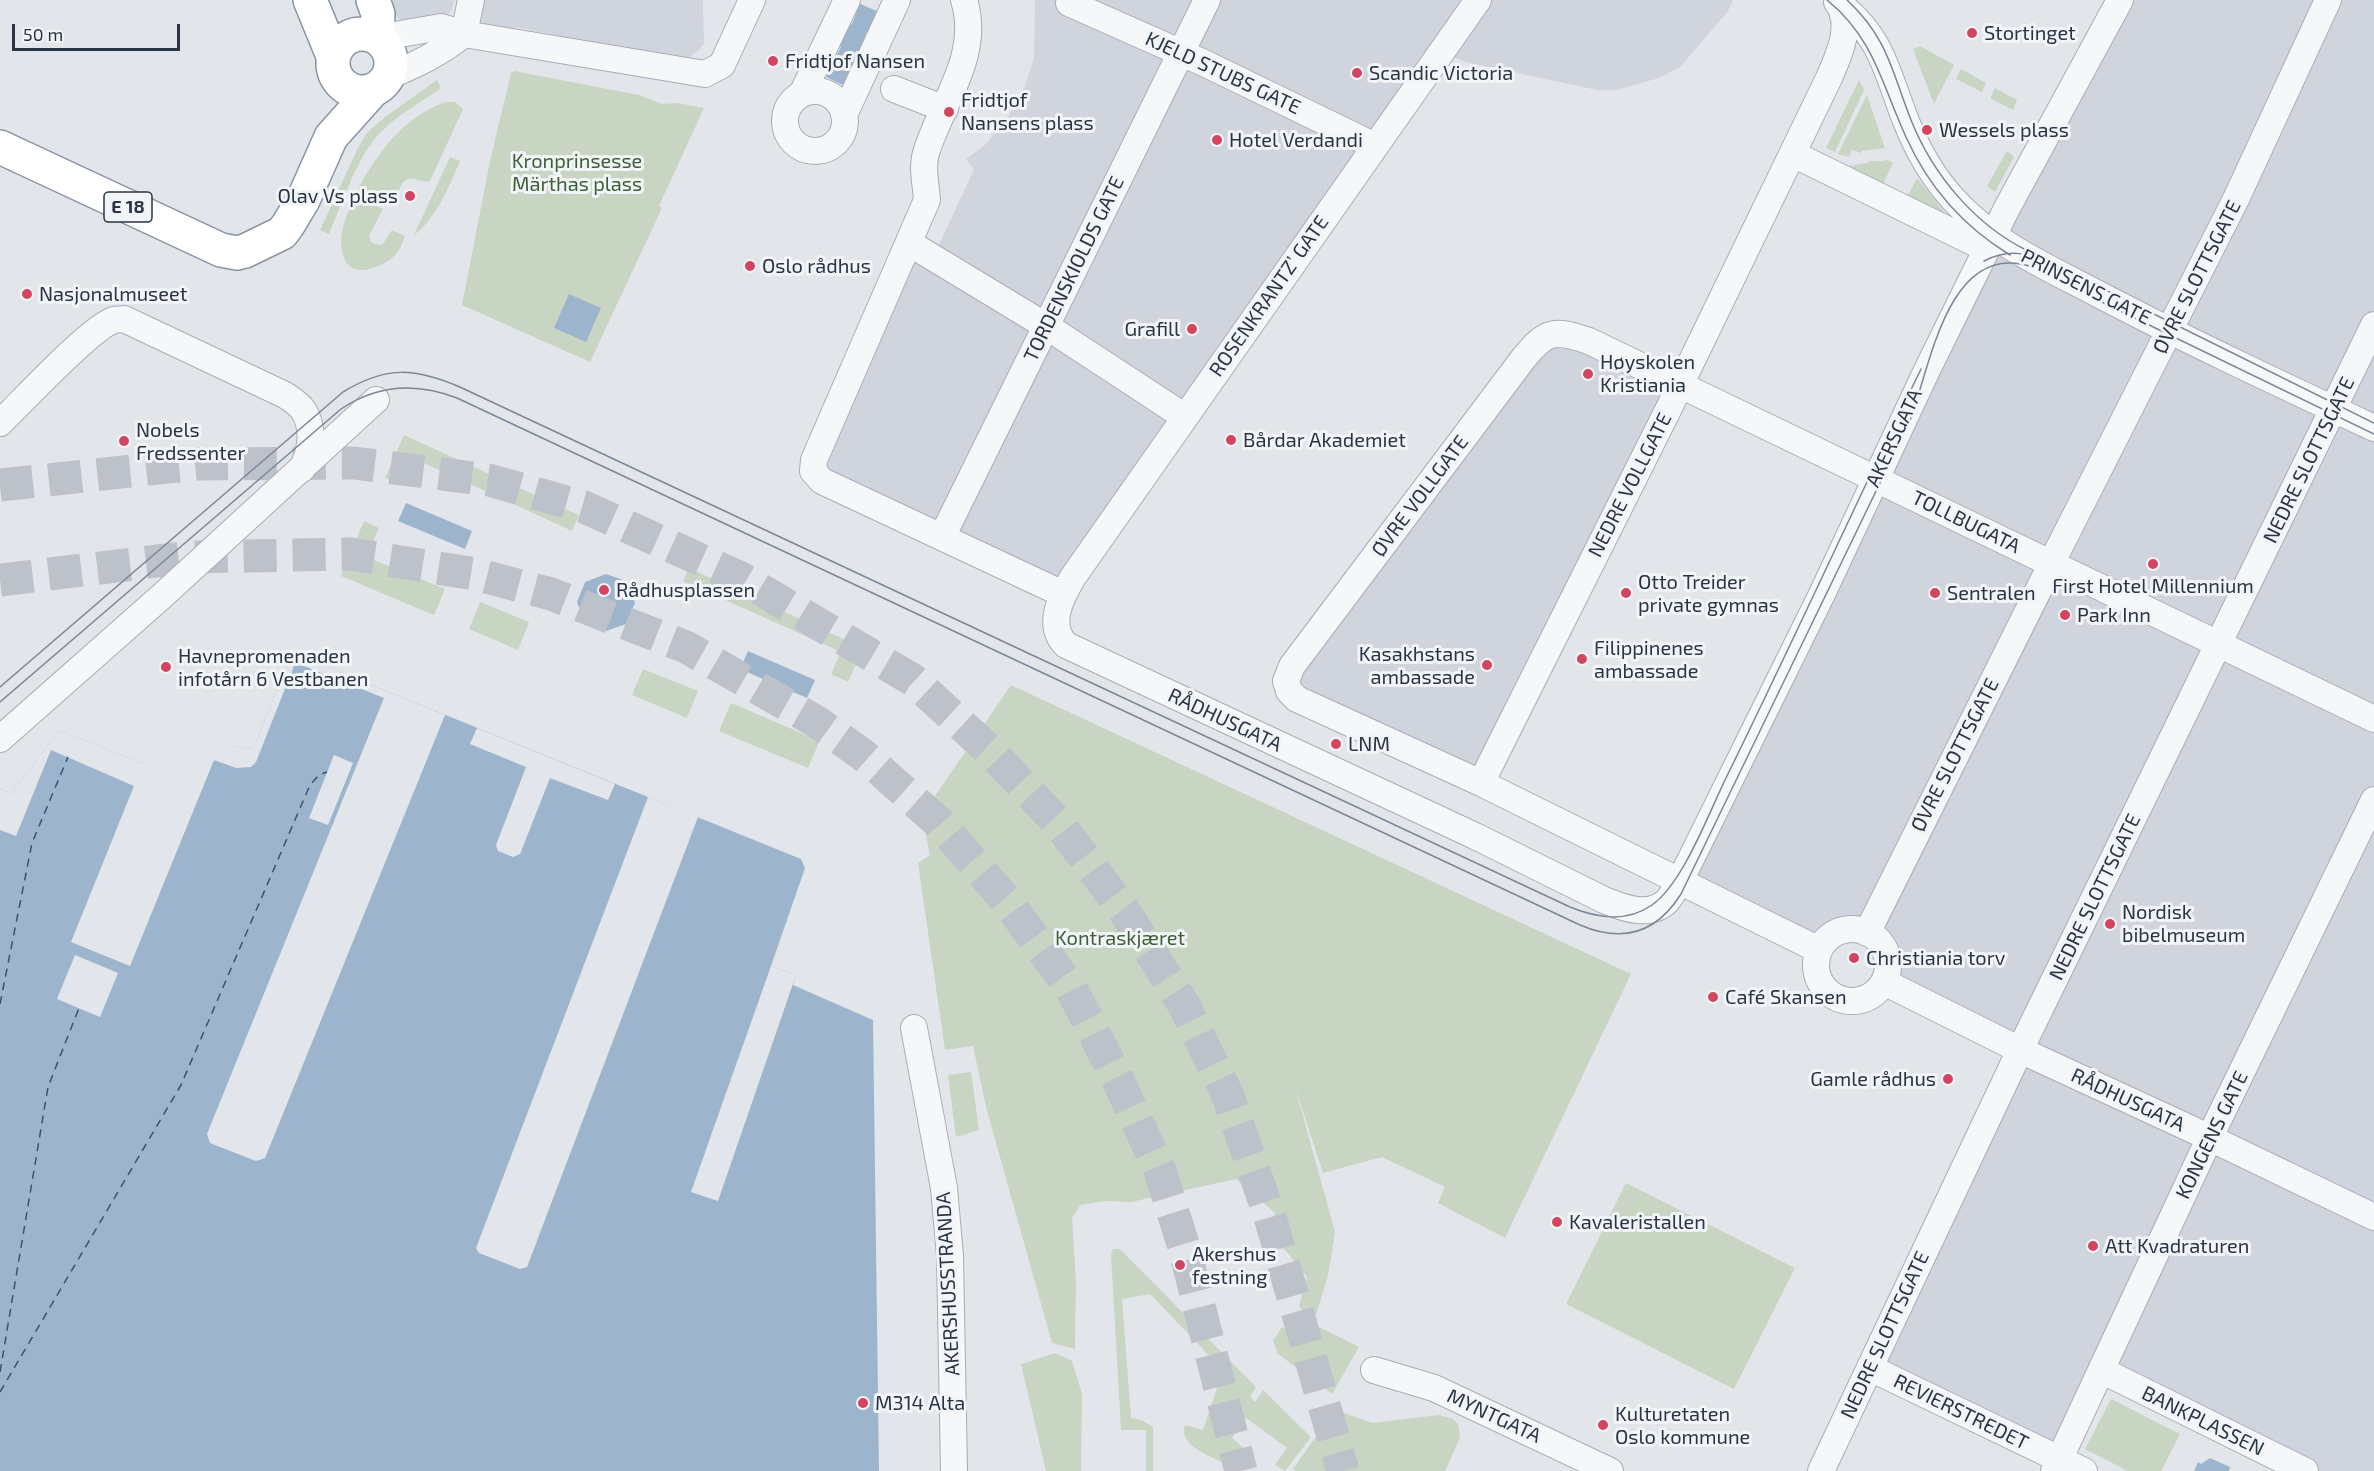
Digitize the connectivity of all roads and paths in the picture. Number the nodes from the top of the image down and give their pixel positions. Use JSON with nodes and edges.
{"nodes":[{"id":1,"x":310,"y":0,"type":"edge"},
{"id":2,"x":373,"y":0,"type":"edge"},
{"id":3,"x":471,"y":0,"type":"edge"},
{"id":4,"x":752,"y":0,"type":"edge"},
{"id":5,"x":847,"y":0,"type":"edge"},
{"id":6,"x":897,"y":0,"type":"edge"},
{"id":7,"x":966,"y":0,"type":"edge"},
{"id":8,"x":1207,"y":0,"type":"edge"},
{"id":9,"x":1478,"y":0,"type":"edge"},
{"id":10,"x":2120,"y":0,"type":"edge"},
{"id":11,"x":2328,"y":0,"type":"edge"},
{"id":12,"x":1836,"y":1,"type":"edge"},
{"id":13,"x":1069,"y":3,"type":"dead end"},
{"id":14,"x":464,"y":34,"type":"junction"},
{"id":15,"x":377,"y":38,"type":"junction"},
{"id":16,"x":1181,"y":53,"type":"junction"},
{"id":17,"x":334,"y":66,"type":"junction"},
{"id":18,"x":380,"y":84,"type":"junction"},
{"id":19,"x":894,"y":89,"type":"dead end"},
{"id":20,"x":802,"y":94,"type":"junction"},
{"id":21,"x":945,"y":109,"type":"junction"},
{"id":22,"x":844,"y":115,"type":"junction"},
{"id":23,"x":0,"y":124,"type":"edge"},
{"id":24,"x":331,"y":137,"type":"junction"},
{"id":25,"x":1376,"y":146,"type":"junction"},
{"id":26,"x":0,"y":147,"type":"edge"},
{"id":27,"x":1793,"y":154,"type":"junction"},
{"id":28,"x":258,"y":243,"type":"junction"},
{"id":29,"x":909,"y":243,"type":"junction"},
{"id":30,"x":1990,"y":243,"type":"junction"},
{"id":31,"x":2374,"y":325,"type":"edge"},
{"id":32,"x":1046,"y":326,"type":"junction"},
{"id":33,"x":2170,"y":330,"type":"junction"},
{"id":34,"x":1555,"y":333,"type":"joint"},
{"id":35,"x":1680,"y":385,"type":"junction"},
{"id":36,"x":376,"y":399,"type":"dead end"},
{"id":37,"x":2334,"y":409,"type":"junction"},
{"id":38,"x":1185,"y":417,"type":"junction"},
{"id":39,"x":0,"y":423,"type":"edge"},
{"id":40,"x":2374,"y":429,"type":"edge"},
{"id":41,"x":302,"y":469,"type":"junction"},
{"id":42,"x":1875,"y":478,"type":"junction"},
{"id":43,"x":942,"y":537,"type":"junction"},
{"id":44,"x":2058,"y":550,"type":"dead end"},
{"id":45,"x":2044,"y":577,"type":"dead end"},
{"id":46,"x":1063,"y":594,"type":"junction"},
{"id":47,"x":2218,"y":645,"type":"junction"},
{"id":48,"x":2374,"y":719,"type":"edge"},
{"id":49,"x":0,"y":739,"type":"edge"},
{"id":50,"x":1480,"y":783,"type":"junction"},
{"id":51,"x":2374,"y":800,"type":"edge"},
{"id":52,"x":1680,"y":881,"type":"junction"},
{"id":53,"x":1867,"y":933,"type":"junction"},
{"id":54,"x":1820,"y":950,"type":"junction"},
{"id":55,"x":1884,"y":982,"type":"junction"},
{"id":56,"x":914,"y":1028,"type":"dead end"},
{"id":57,"x":2020,"y":1050,"type":"junction"},
{"id":58,"x":2210,"y":1137,"type":"junction"},
{"id":59,"x":2374,"y":1217,"type":"edge"},
{"id":60,"x":1870,"y":1368,"type":"junction"},
{"id":61,"x":1374,"y":1370,"type":"dead end"},
{"id":62,"x":2101,"y":1370,"type":"junction"},
{"id":63,"x":2057,"y":1465,"type":"edge"},
{"id":64,"x":954,"y":1471,"type":"edge"},
{"id":65,"x":1610,"y":1471,"type":"edge"},
{"id":66,"x":1821,"y":1471,"type":"edge"},
{"id":67,"x":2084,"y":1471,"type":"edge"},
{"id":68,"x":2305,"y":1471,"type":"edge"}],
"edges":[{"from":1,"to":17,"type":"highway","number":"E 18"},
{"from":2,"to":15,"type":"highway"},
{"from":3,"to":14,"type":"street"},
{"from":4,"to":14,"type":"street"},
{"from":5,"to":20,"type":"street"},
{"from":6,"to":22,"type":"street"},
{"from":7,"to":21,"type":"street"},
{"from":8,"to":16,"type":"street","name":"TORDENSKIOLDS GATE"},
{"from":9,"to":25,"type":"street","name":"ROSENKRANTZ’ GATE"},
{"from":10,"to":30,"type":"street","name":"AKERSGATA"},
{"from":11,"to":33,"type":"street","name":"ØVRE SLOTTSGATE"},
{"from":12,"to":27,"type":"street"},
{"from":12,"to":30,"type":"street"},
{"from":13,"to":16,"type":"street","name":"KJELD STUBS GATE"},
{"from":14,"to":15,"type":"street"},
{"from":14,"to":18,"type":"street"},
{"from":15,"to":17,"type":"highway"},
{"from":15,"to":18,"type":"highway"},
{"from":16,"to":25,"type":"street","name":"KJELD STUBS GATE"},
{"from":16,"to":32,"type":"street","name":"TORDENSKIOLDS GATE"},
{"from":17,"to":18,"type":"highway"},
{"from":17,"to":24,"type":"highway","number":"E 18"},
{"from":18,"to":24,"type":"highway","number":"E 18"},
{"from":19,"to":21,"type":"street"},
{"from":20,"to":22,"type":"street"},
{"from":20,"to":22,"type":"street"},
{"from":21,"to":29,"type":"street"},
{"from":23,"to":28,"type":"highway","number":"E 18"},
{"from":24,"to":28,"type":"highway","number":"E 18"},
{"from":25,"to":38,"type":"street","name":"ROSENKRANTZ’ GATE"},
{"from":26,"to":28,"type":"highway","number":"E 18"},
{"from":27,"to":30,"type":"street","name":"PRINSENS GATE"},
{"from":27,"to":35,"type":"street","name":"NEDRE VOLLGATE"},
{"from":29,"to":32,"type":"street"},
{"from":29,"to":43,"type":"street"},
{"from":30,"to":33,"type":"street","name":"PRINSENS GATE"},
{"from":30,"to":42,"type":"street","name":"AKERSGATA"},
{"from":31,"to":37,"type":"street","name":"NEDRE SLOTTSGATE"},
{"from":32,"to":38,"type":"street"},
{"from":32,"to":43,"type":"street","name":"TORDENSKIOLDS GATE"},
{"from":33,"to":37,"type":"street","name":"PRINSENS GATE"},
{"from":33,"to":44,"type":"street","name":"ØVRE SLOTTSGATE"},
{"from":34,"to":35,"type":"street","name":"TOLLBUGATA"},
{"from":34,"to":50,"type":"street","name":"ØVRE VOLLGATE"},
{"from":35,"to":42,"type":"street","name":"TOLLBUGATA"},
{"from":35,"to":50,"type":"street","name":"NEDRE VOLLGATE"},
{"from":36,"to":41,"type":"street"},
{"from":37,"to":40,"type":"street","name":"PRINSENS GATE"},
{"from":37,"to":47,"type":"street","name":"NEDRE SLOTTSGATE"},
{"from":38,"to":46,"type":"street","name":"ROSENKRANTZ’ GATE"},
{"from":39,"to":41,"type":"street"},
{"from":41,"to":49,"type":"street"},
{"from":42,"to":47,"type":"street","name":"TOLLBUGATA"},
{"from":42,"to":52,"type":"street","name":"AKERSGATA"},
{"from":43,"to":46,"type":"street"},
{"from":45,"to":53,"type":"street","name":"ØVRE SLOTTSGATE"},
{"from":46,"to":52,"type":"street","name":"RÅDHUSGATA"},
{"from":47,"to":48,"type":"street","name":"TOLLBUGATA"},
{"from":47,"to":57,"type":"street","name":"NEDRE SLOTTSGATE"},
{"from":50,"to":52,"type":"street"},
{"from":51,"to":58,"type":"street","name":"KONGENS GATE"},
{"from":52,"to":54,"type":"street"},
{"from":53,"to":54,"type":"street"},
{"from":53,"to":55,"type":"street"},
{"from":54,"to":55,"type":"street"},
{"from":55,"to":57,"type":"street","name":"RÅDHUSGATA"},
{"from":56,"to":64,"type":"street","name":"AKERSHUSSTRANDA"},
{"from":57,"to":58,"type":"street","name":"RÅDHUSGATA"},
{"from":57,"to":60,"type":"street","name":"NEDRE SLOTTSGATE"},
{"from":58,"to":59,"type":"street","name":"RÅDHUSGATA"},
{"from":58,"to":62,"type":"street","name":"KONGENS GATE"},
{"from":60,"to":63,"type":"street","name":"REVIERSTREDET"},
{"from":60,"to":66,"type":"street","name":"NEDRE SLOTTSGATE"},
{"from":61,"to":65,"type":"street","name":"MYNTGATA"},
{"from":62,"to":63,"type":"street","name":"KONGENS GATE"},
{"from":62,"to":68,"type":"street","name":"BANKPLASSEN"},
{"from":63,"to":67,"type":"street","name":"REVIERSTREDET"}]}
